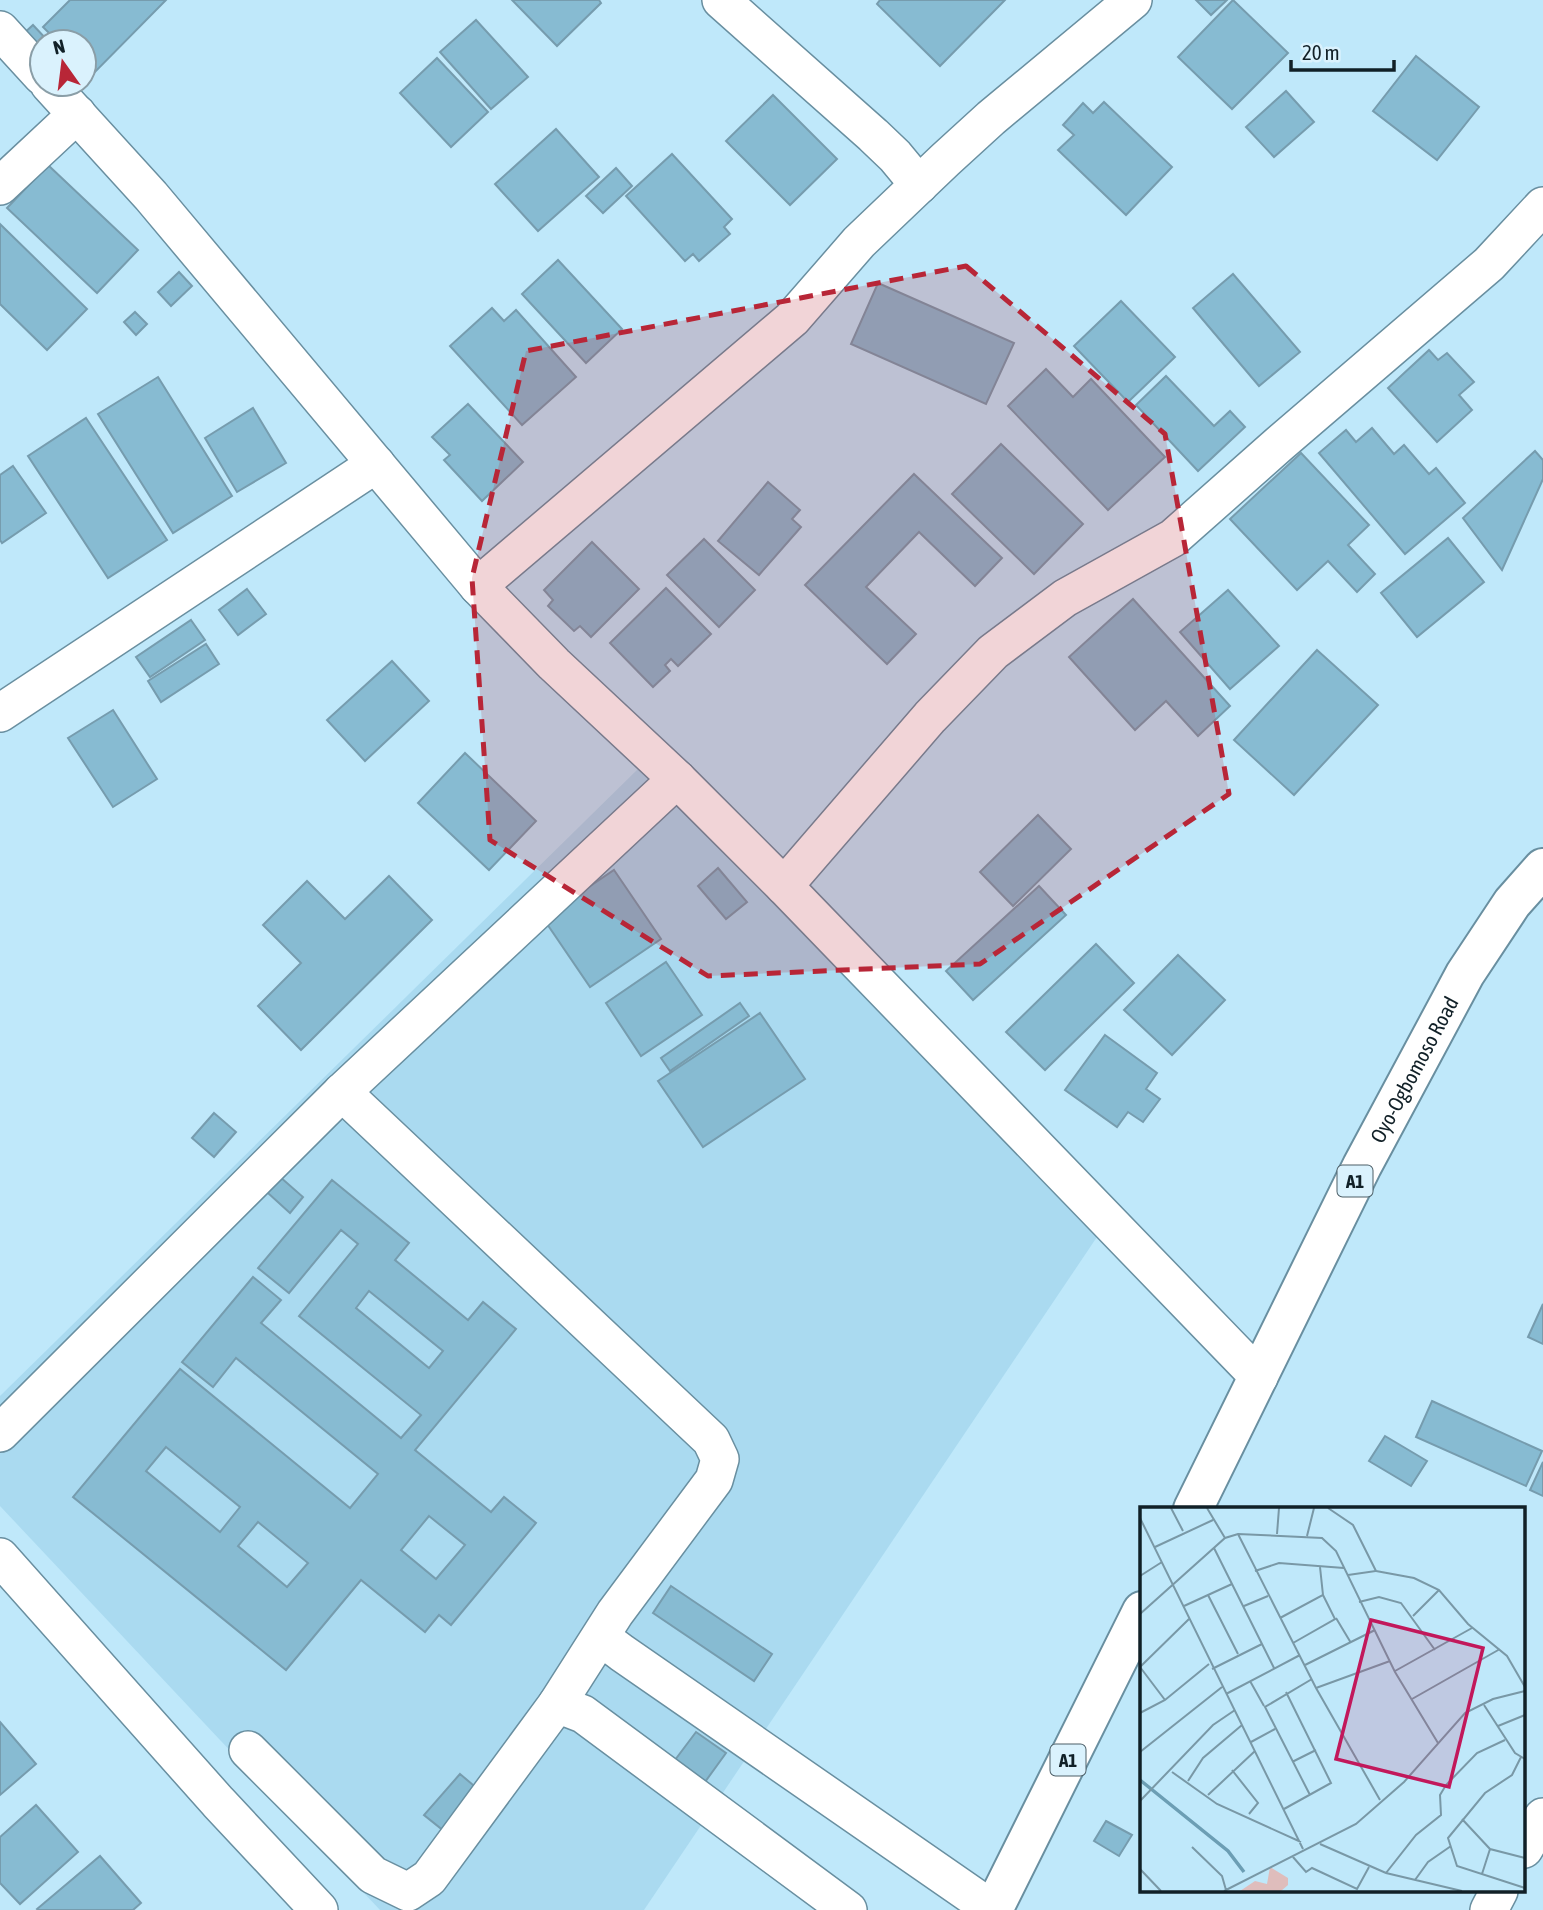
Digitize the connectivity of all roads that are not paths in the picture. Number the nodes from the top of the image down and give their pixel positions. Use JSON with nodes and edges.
{"nodes":[{"id":1,"x":721,"y":0,"type":"edge"},
{"id":2,"x":1133,"y":0,"type":"edge"},
{"id":3,"x":0,"y":30,"type":"edge"},
{"id":4,"x":28,"y":61,"type":"edge"},
{"id":5,"x":62,"y":98,"type":"edge"},
{"id":6,"x":77,"y":114,"type":"junction"},
{"id":7,"x":919,"y":185,"type":"junction"},
{"id":8,"x":0,"y":186,"type":"edge"},
{"id":9,"x":1543,"y":206,"type":"edge"},
{"id":10,"x":376,"y":464,"type":"junction"},
{"id":11,"x":478,"y":586,"type":"junction"},
{"id":12,"x":0,"y":713,"type":"edge"},
{"id":13,"x":677,"y":779,"type":"junction"},
{"id":14,"x":1543,"y":868,"type":"edge"},
{"id":15,"x":784,"y":886,"type":"junction"},
{"id":16,"x":342,"y":1091,"type":"junction"},
{"id":17,"x":1259,"y":1377,"type":"junction"},
{"id":18,"x":0,"y":1433,"type":"edge"},
{"id":19,"x":1194,"y":1507,"type":"edge"},
{"id":20,"x":0,"y":1557,"type":"edge"},
{"id":21,"x":1140,"y":1615,"type":"edge"},
{"id":22,"x":603,"y":1634,"type":"junction"},
{"id":23,"x":557,"y":1704,"type":"junction"},
{"id":24,"x":248,"y":1750,"type":"dead end"},
{"id":25,"x":1543,"y":1817,"type":"edge"},
{"id":26,"x":1526,"y":1846,"type":"edge"},
{"id":27,"x":1498,"y":1892,"type":"edge"},
{"id":28,"x":319,"y":1910,"type":"edge"},
{"id":29,"x":848,"y":1910,"type":"edge"},
{"id":30,"x":993,"y":1910,"type":"edge"},
{"id":31,"x":1489,"y":1910,"type":"edge"}],
"edges":[{"from":1,"to":7,"type":"street"},
{"from":2,"to":7,"type":"street"},
{"from":3,"to":4,"type":"street"},
{"from":5,"to":6,"type":"street"},
{"from":6,"to":8,"type":"street"},
{"from":6,"to":10,"type":"street"},
{"from":7,"to":11,"type":"street"},
{"from":9,"to":15,"type":"street"},
{"from":10,"to":11,"type":"street"},
{"from":10,"to":12,"type":"street"},
{"from":11,"to":13,"type":"street"},
{"from":13,"to":15,"type":"street"},
{"from":13,"to":16,"type":"street"},
{"from":14,"to":17,"type":"highway","name":"Oyo-Ogbomoso Road","number":"A1"},
{"from":15,"to":17,"type":"street"},
{"from":16,"to":18,"type":"street"},
{"from":16,"to":22,"type":"street"},
{"from":17,"to":19,"type":"highway","name":"Oyo-Ogbomoso Road","number":"A1"},
{"from":20,"to":28,"type":"street"},
{"from":21,"to":30,"type":"highway","number":"A1"},
{"from":22,"to":23,"type":"street"},
{"from":22,"to":30,"type":"street"},
{"from":23,"to":24,"type":"street"},
{"from":23,"to":29,"type":"street"},
{"from":25,"to":26,"type":"street"},
{"from":27,"to":31,"type":"street"}]}
